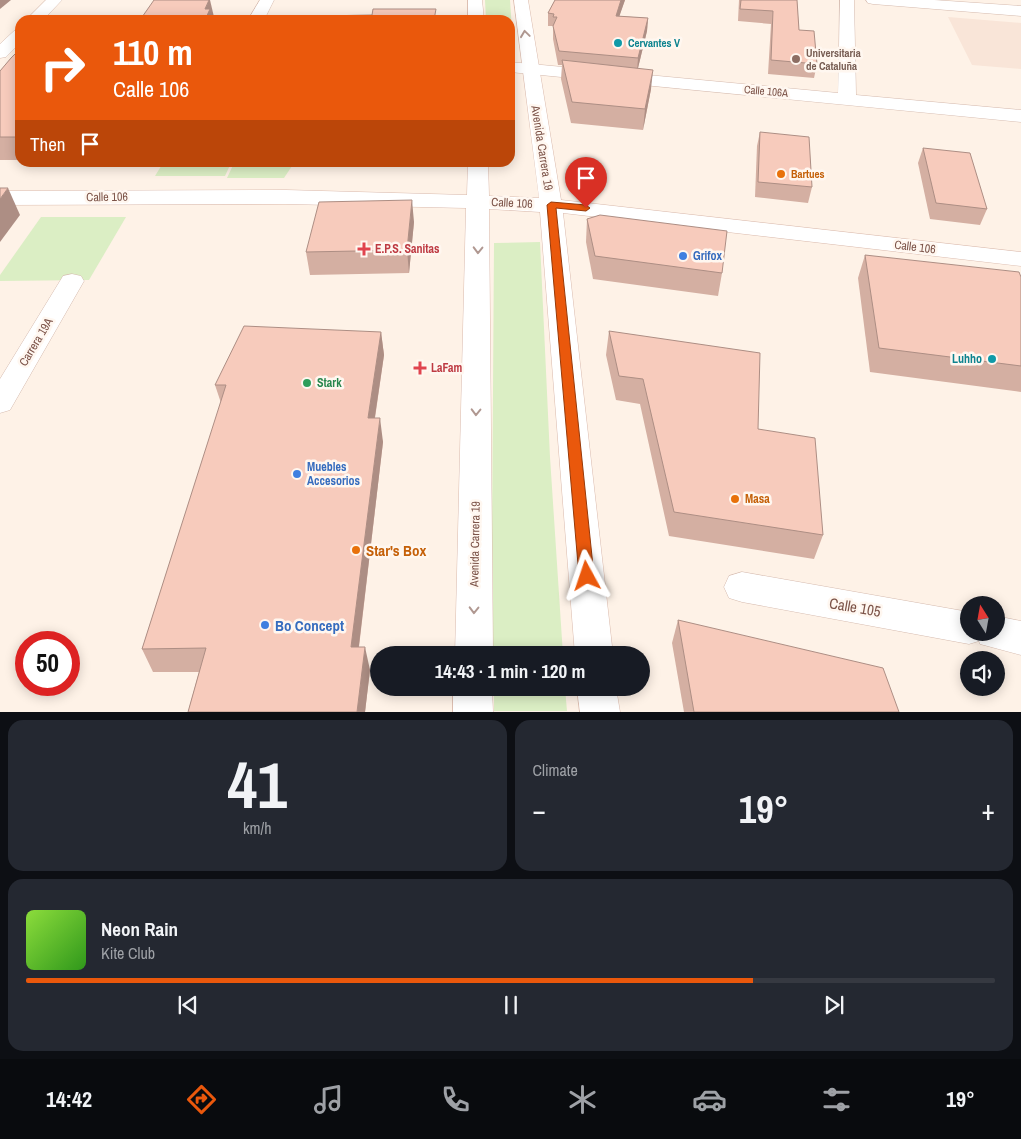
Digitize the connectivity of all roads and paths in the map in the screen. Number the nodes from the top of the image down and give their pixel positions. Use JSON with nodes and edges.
{"nodes":[{"id":1,"x":55,"y":0,"type":"edge"},
{"id":2,"x":267,"y":0,"type":"edge"},
{"id":3,"x":475,"y":0,"type":"edge"},
{"id":4,"x":521,"y":0,"type":"edge"},
{"id":5,"x":847,"y":0,"type":"edge"},
{"id":6,"x":873,"y":0,"type":"edge"},
{"id":7,"x":1021,"y":11,"type":"edge"},
{"id":8,"x":39,"y":15,"type":"edge"},
{"id":9,"x":259,"y":15,"type":"edge"},
{"id":10,"x":476,"y":15,"type":"edge"},
{"id":11,"x":15,"y":39,"type":"edge"},
{"id":12,"x":0,"y":53,"type":"edge"},
{"id":13,"x":515,"y":68,"type":"edge"},
{"id":14,"x":530,"y":69,"type":"junction"},
{"id":15,"x":847,"y":99,"type":"junction"},
{"id":16,"x":1021,"y":116,"type":"edge"},
{"id":17,"x":478,"y":167,"type":"edge"},
{"id":18,"x":0,"y":198,"type":"edge"},
{"id":19,"x":478,"y":201,"type":"junction"},
{"id":20,"x":551,"y":205,"type":"junction"},
{"id":21,"x":1021,"y":260,"type":"edge"},
{"id":22,"x":72,"y":281,"type":"dead end"},
{"id":23,"x":0,"y":403,"type":"edge"},
{"id":24,"x":742,"y":586,"type":"dead end"},
{"id":25,"x":960,"y":626,"type":"edge"},
{"id":26,"x":1005,"y":635,"type":"edge"},
{"id":27,"x":1021,"y":638,"type":"edge"},
{"id":28,"x":474,"y":646,"type":"edge"},
{"id":29,"x":593,"y":646,"type":"edge"},
{"id":30,"x":474,"y":696,"type":"edge"},
{"id":31,"x":598,"y":696,"type":"edge"},
{"id":32,"x":473,"y":712,"type":"edge"},
{"id":33,"x":600,"y":712,"type":"edge"}],
"edges":[{"from":1,"to":8,"type":"main road"},
{"from":2,"to":9,"type":"main road"},
{"from":3,"to":10,"type":"main road"},
{"from":14,"to":4,"type":"main road","name":"Avenida Carrera 19","one_way":true},
{"from":5,"to":15,"type":"main road"},
{"from":6,"to":7,"type":"main road"},
{"from":11,"to":12,"type":"main road"},
{"from":13,"to":14,"type":"main road","name":"Calle 106A"},
{"from":14,"to":15,"type":"main road","name":"Calle 106A"},
{"from":14,"to":20,"type":"main road","name":"Avenida Carrera 19"},
{"from":15,"to":16,"type":"main road","name":"Calle 106A"},
{"from":17,"to":19,"type":"main road","name":"Avenida Carrera 19"},
{"from":18,"to":19,"type":"main road","name":"Calle 106"},
{"from":19,"to":20,"type":"main road","name":"Calle 106"},
{"from":19,"to":28,"type":"main road","name":"Avenida Carrera 19","one_way":true},
{"from":20,"to":21,"type":"main road","name":"Calle 106"},
{"from":20,"to":29,"type":"main road","name":"Avenida Carrera 19"},
{"from":22,"to":23,"type":"main road","name":"Carrera 19A"},
{"from":24,"to":25,"type":"main road","name":"Calle 105"},
{"from":26,"to":27,"type":"main road"},
{"from":30,"to":32,"type":"main road"},
{"from":31,"to":33,"type":"main road"}]}
